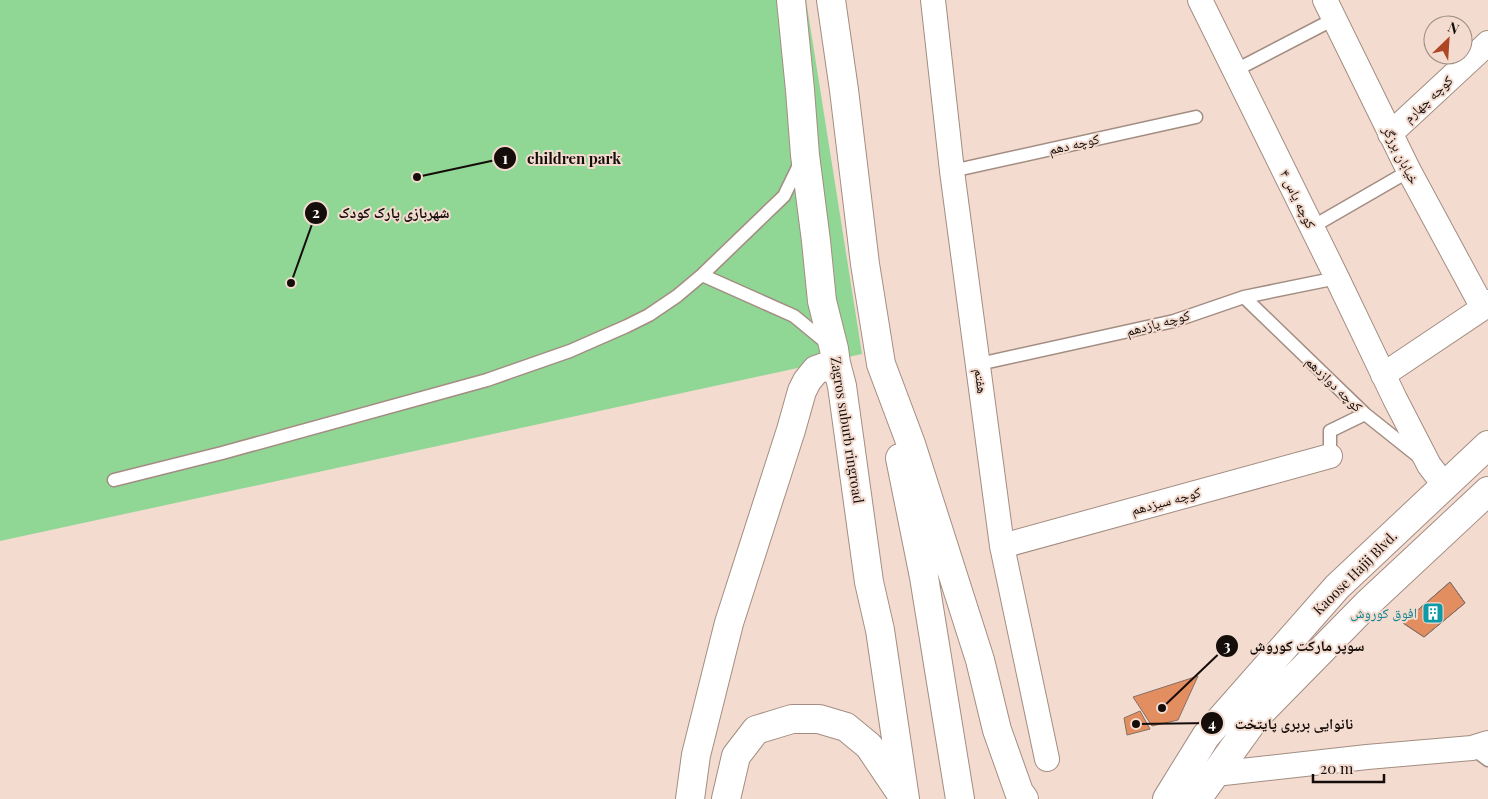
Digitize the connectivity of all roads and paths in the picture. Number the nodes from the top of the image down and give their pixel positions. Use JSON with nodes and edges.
{"nodes":[{"id":1,"x":791,"y":0,"type":"edge"},
{"id":2,"x":831,"y":0,"type":"edge"},
{"id":3,"x":1200,"y":0,"type":"edge"},
{"id":4,"x":936,"y":2,"type":"edge"},
{"id":5,"x":1329,"y":10,"type":"edge"},
{"id":6,"x":1488,"y":43,"type":"edge"},
{"id":7,"x":1234,"y":70,"type":"junction"},
{"id":8,"x":1196,"y":117,"type":"dead end"},
{"id":9,"x":1390,"y":134,"type":"junction"},
{"id":10,"x":805,"y":155,"type":"junction"},
{"id":11,"x":952,"y":171,"type":"junction"},
{"id":12,"x":1409,"y":171,"type":"junction"},
{"id":13,"x":1312,"y":227,"type":"junction"},
{"id":14,"x":702,"y":275,"type":"junction"},
{"id":15,"x":1337,"y":278,"type":"junction"},
{"id":16,"x":1244,"y":296,"type":"junction"},
{"id":17,"x":1485,"y":305,"type":"edge"},
{"id":18,"x":835,"y":356,"type":"junction"},
{"id":19,"x":881,"y":364,"type":"junction"},
{"id":20,"x":979,"y":364,"type":"junction"},
{"id":21,"x":1383,"y":375,"type":"junction"},
{"id":22,"x":1365,"y":414,"type":"junction"},
{"id":23,"x":1488,"y":445,"type":"edge"},
{"id":24,"x":1330,"y":456,"type":"joint"},
{"id":25,"x":1437,"y":476,"type":"junction"},
{"id":26,"x":114,"y":480,"type":"dead end"},
{"id":27,"x":1488,"y":491,"type":"edge"},
{"id":28,"x":1002,"y":546,"type":"junction"},
{"id":29,"x":1483,"y":750,"type":"edge"},
{"id":30,"x":1047,"y":759,"type":"dead end"},
{"id":31,"x":1215,"y":774,"type":"junction"},
{"id":32,"x":1180,"y":793,"type":"edge"},
{"id":33,"x":690,"y":799,"type":"edge"},
{"id":34,"x":726,"y":799,"type":"edge"},
{"id":35,"x":905,"y":799,"type":"edge"},
{"id":36,"x":960,"y":799,"type":"edge"},
{"id":37,"x":1024,"y":799,"type":"edge"}],
"edges":[{"from":1,"to":10,"type":"main road","name":"Zagros suburb ringroad"},
{"from":2,"to":19,"type":"main road"},
{"from":3,"to":7,"type":"street","name":"کوچه یاس ۴"},
{"from":4,"to":11,"type":"street","name":"هفتم"},
{"from":5,"to":7,"type":"lane"},
{"from":5,"to":9,"type":"street","name":"خیابان برزگر"},
{"from":6,"to":9,"type":"street","name":"کوچه چهارم"},
{"from":7,"to":13,"type":"street","name":"کوچه یاس ۴"},
{"from":8,"to":11,"type":"lane","name":"کوچه دهم"},
{"from":9,"to":12,"type":"street","name":"خیابان برزگر"},
{"from":10,"to":14,"type":"lane"},
{"from":10,"to":18,"type":"main road","name":"Zagros suburb ringroad"},
{"from":11,"to":20,"type":"street","name":"هفتم"},
{"from":12,"to":13,"type":"lane"},
{"from":12,"to":17,"type":"street","name":"خیابان برزگر"},
{"from":13,"to":15,"type":"street","name":"کوچه یاس ۴"},
{"from":14,"to":18,"type":"lane"},
{"from":14,"to":26,"type":"lane"},
{"from":15,"to":16,"type":"lane","name":"کوچه یازدهم"},
{"from":15,"to":21,"type":"street","name":"کوچه یاس ۴"},
{"from":16,"to":20,"type":"lane","name":"کوچه یازدهم"},
{"from":16,"to":22,"type":"lane","name":"کوچه دوازدهم"},
{"from":17,"to":21,"type":"street"},
{"from":18,"to":33,"type":"main road"},
{"from":18,"to":35,"type":"main road","name":"Zagros suburb ringroad"},
{"from":19,"to":36,"type":"main road"},
{"from":19,"to":37,"type":"main road"},
{"from":20,"to":28,"type":"street","name":"هفتم"},
{"from":21,"to":25,"type":"street","name":"کوچه یاس ۴"},
{"from":22,"to":24,"type":"lane"},
{"from":22,"to":25,"type":"lane","name":"کوچه دوازدهم"},
{"from":23,"to":25,"type":"main road","name":"Kaoose Hajij Blvd."},
{"from":24,"to":28,"type":"street","name":"کوچه سیزدهم"},
{"from":25,"to":32,"type":"main road","name":"Kaoose Hajij Blvd."},
{"from":27,"to":31,"type":"main road","name":"Kaoose Hajij Blvd."},
{"from":28,"to":30,"type":"street","name":"هفتم"},
{"from":29,"to":31,"type":"street"},
{"from":31,"to":32,"type":"main road","name":"Kaoose Hajij Blvd."},
{"from":34,"to":35,"type":"main road"}]}
